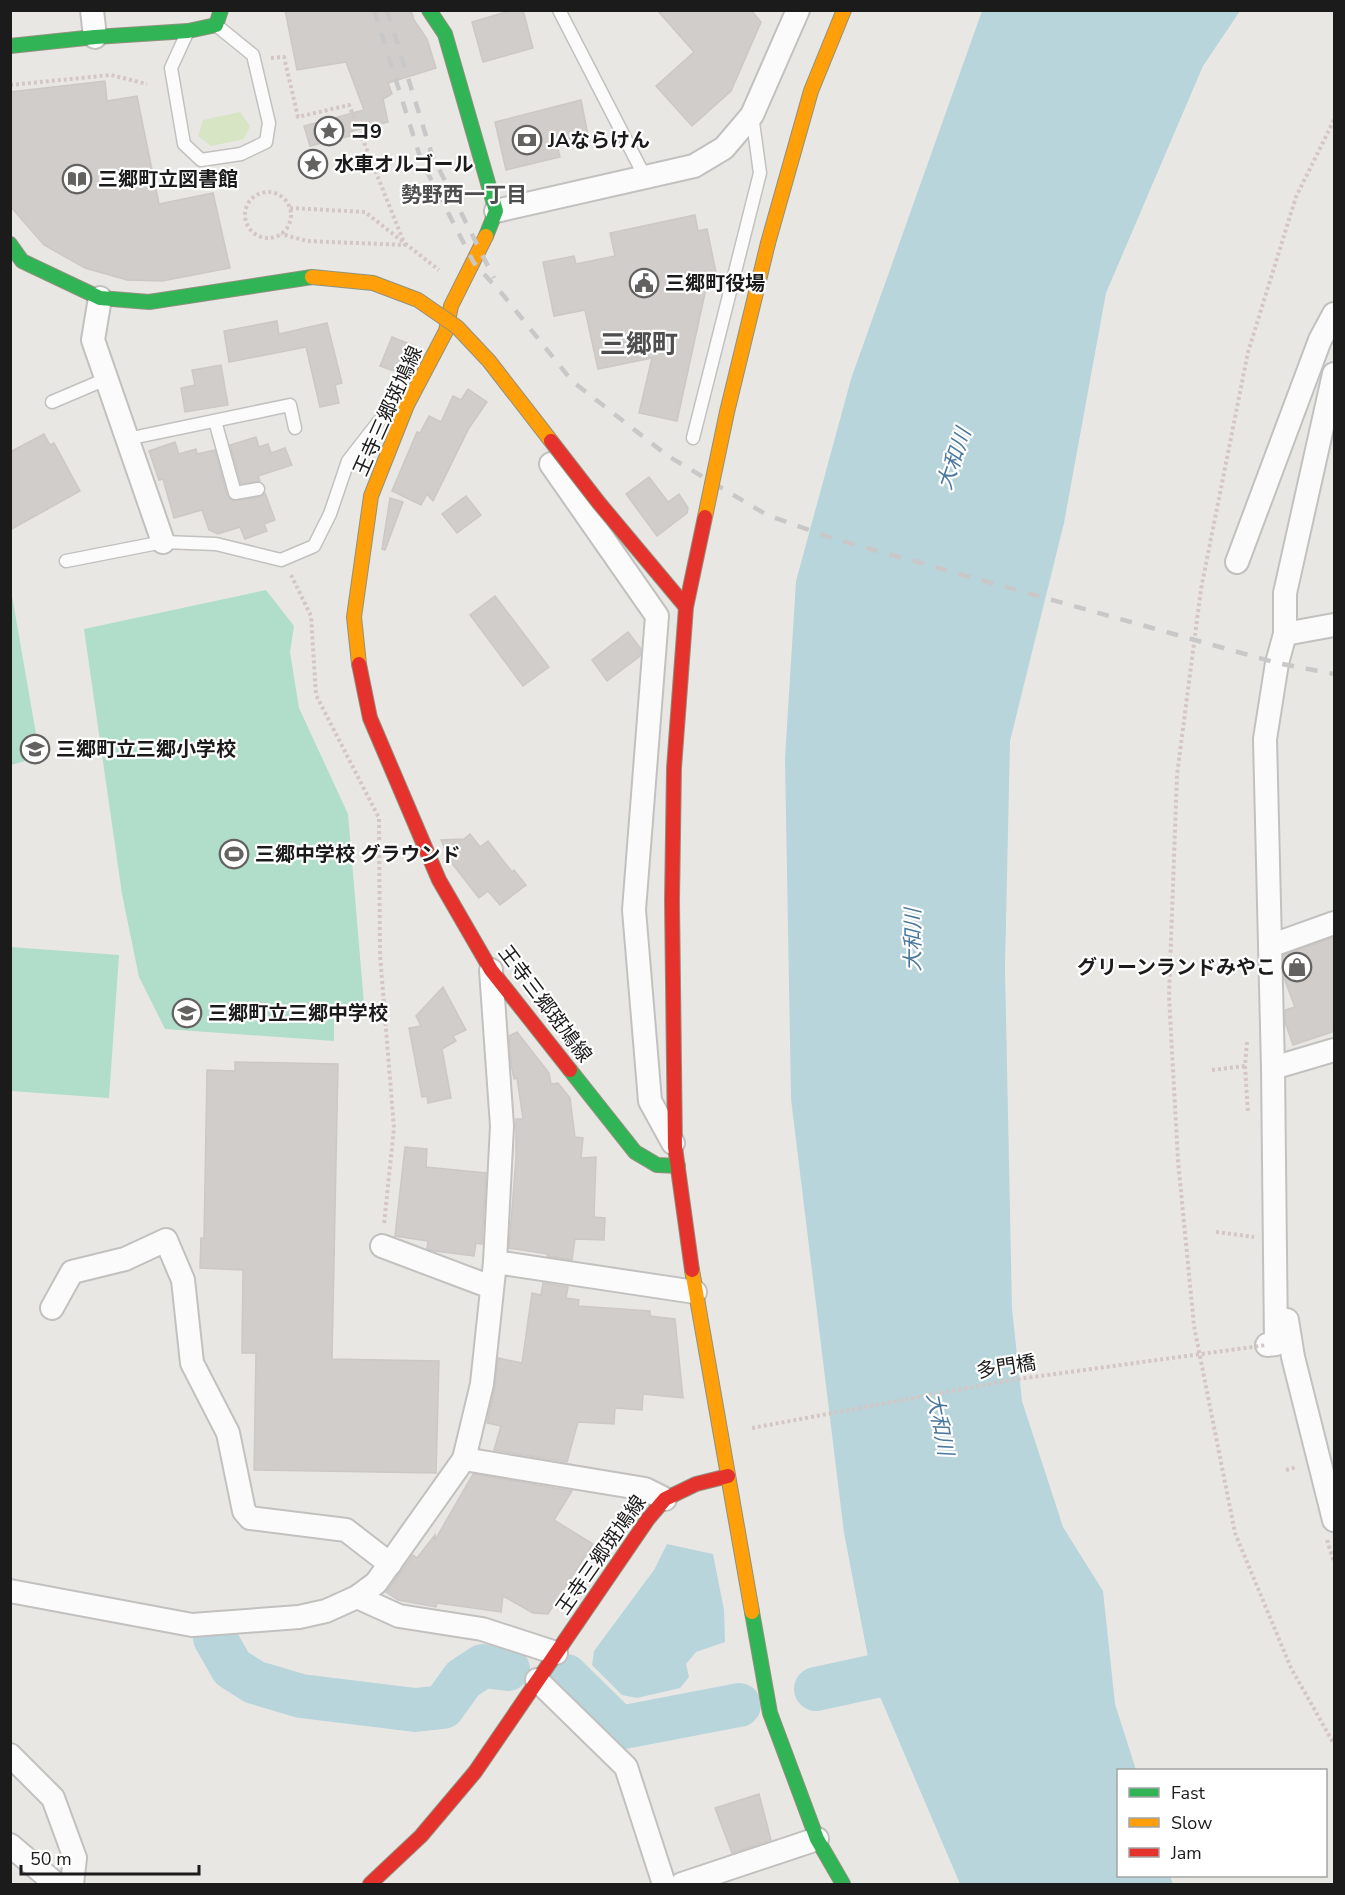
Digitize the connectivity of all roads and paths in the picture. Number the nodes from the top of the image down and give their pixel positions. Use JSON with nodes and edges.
{"nodes":[{"id":1,"x":92,"y":10,"type":"edge"},
{"id":2,"x":221,"y":10,"type":"edge"},
{"id":3,"x":429,"y":10,"type":"edge"},
{"id":4,"x":559,"y":10,"type":"edge"},
{"id":5,"x":844,"y":10,"type":"edge"},
{"id":6,"x":791,"y":15,"type":"edge"},
{"id":7,"x":216,"y":26,"type":"junction"},
{"id":8,"x":188,"y":31,"type":"junction"},
{"id":9,"x":95,"y":37,"type":"junction"},
{"id":10,"x":10,"y":46,"type":"edge"},
{"id":11,"x":270,"y":58,"type":"dead end"},
{"id":12,"x":147,"y":84,"type":"dead end"},
{"id":13,"x":10,"y":85,"type":"edge"},
{"id":14,"x":752,"y":116,"type":"junction"},
{"id":15,"x":1335,"y":120,"type":"edge"},
{"id":16,"x":645,"y":177,"type":"junction"},
{"id":17,"x":290,"y":208,"type":"junction"},
{"id":18,"x":496,"y":211,"type":"junction"},
{"id":19,"x":281,"y":234,"type":"junction"},
{"id":20,"x":10,"y":244,"type":"edge"},
{"id":21,"x":405,"y":245,"type":"junction"},
{"id":22,"x":461,"y":286,"type":"junction"},
{"id":23,"x":100,"y":298,"type":"junction"},
{"id":24,"x":1335,"y":314,"type":"edge"},
{"id":25,"x":446,"y":331,"type":"junction"},
{"id":26,"x":1335,"y":374,"type":"edge"},
{"id":27,"x":106,"y":379,"type":"junction"},
{"id":28,"x":52,"y":402,"type":"dead end"},
{"id":29,"x":407,"y":405,"type":"junction"},
{"id":30,"x":215,"y":421,"type":"junction"},
{"id":31,"x":296,"y":428,"type":"dead end"},
{"id":32,"x":693,"y":438,"type":"dead end"},
{"id":33,"x":127,"y":439,"type":"junction"},
{"id":34,"x":258,"y":489,"type":"dead end"},
{"id":35,"x":163,"y":542,"type":"junction"},
{"id":36,"x":281,"y":560,"type":"junction"},
{"id":37,"x":66,"y":561,"type":"dead end"},
{"id":38,"x":1237,"y":562,"type":"dead end"},
{"id":39,"x":686,"y":607,"type":"junction"},
{"id":40,"x":1335,"y":625,"type":"edge"},
{"id":41,"x":1285,"y":634,"type":"junction"},
{"id":42,"x":1335,"y":923,"type":"edge"},
{"id":43,"x":1270,"y":946,"type":"junction"},
{"id":44,"x":491,"y":970,"type":"junction"},
{"id":45,"x":1335,"y":1050,"type":"edge"},
{"id":46,"x":1245,"y":1066,"type":"dead end"},
{"id":47,"x":1274,"y":1068,"type":"junction"},
{"id":48,"x":1212,"y":1070,"type":"dead end"},
{"id":49,"x":677,"y":1156,"type":"junction"},
{"id":50,"x":1216,"y":1232,"type":"dead end"},
{"id":51,"x":1267,"y":1241,"type":"junction"},
{"id":52,"x":382,"y":1246,"type":"joint"},
{"id":53,"x":495,"y":1262,"type":"junction"},
{"id":54,"x":491,"y":1287,"type":"junction"},
{"id":55,"x":695,"y":1292,"type":"junction"},
{"id":56,"x":52,"y":1308,"type":"dead end"},
{"id":57,"x":1267,"y":1345,"type":"joint"},
{"id":58,"x":752,"y":1428,"type":"dead end"},
{"id":59,"x":464,"y":1459,"type":"junction"},
{"id":60,"x":1300,"y":1466,"type":"dead end"},
{"id":61,"x":1286,"y":1470,"type":"dead end"},
{"id":62,"x":728,"y":1476,"type":"junction"},
{"id":63,"x":665,"y":1499,"type":"junction"},
{"id":64,"x":1335,"y":1520,"type":"edge"},
{"id":65,"x":390,"y":1564,"type":"junction"},
{"id":66,"x":10,"y":1591,"type":"edge"},
{"id":67,"x":357,"y":1598,"type":"junction"},
{"id":68,"x":556,"y":1653,"type":"junction"},
{"id":69,"x":537,"y":1680,"type":"junction"},
{"id":70,"x":1335,"y":1744,"type":"edge"},
{"id":71,"x":10,"y":1755,"type":"edge"},
{"id":72,"x":818,"y":1839,"type":"junction"},
{"id":73,"x":10,"y":1845,"type":"edge"},
{"id":74,"x":390,"y":1877,"type":"edge"},
{"id":75,"x":56,"y":1884,"type":"edge"},
{"id":76,"x":72,"y":1884,"type":"edge"},
{"id":77,"x":370,"y":1884,"type":"edge"},
{"id":78,"x":664,"y":1884,"type":"edge"},
{"id":79,"x":682,"y":1884,"type":"edge"},
{"id":80,"x":843,"y":1884,"type":"edge"}],
"edges":[{"from":1,"to":9,"type":"street"},
{"from":2,"to":7,"type":"street"},
{"from":3,"to":18,"type":"street"},
{"from":4,"to":16,"type":"lane"},
{"from":5,"to":39,"type":"street","bridge":true},
{"from":6,"to":14,"type":"street"},
{"from":7,"to":8,"type":"street"},
{"from":7,"to":8,"type":"lane"},
{"from":8,"to":9,"type":"street"},
{"from":9,"to":10,"type":"street"},
{"from":11,"to":21,"type":"path"},
{"from":12,"to":13,"type":"path"},
{"from":14,"to":16,"type":"street"},
{"from":14,"to":32,"type":"lane"},
{"from":15,"to":70,"type":"path"},
{"from":16,"to":18,"type":"street"},
{"from":17,"to":19,"type":"path"},
{"from":17,"to":19,"type":"path"},
{"from":17,"to":21,"type":"path"},
{"from":18,"to":22,"type":"street","name":"王寺三郷斑鳩線"},
{"from":19,"to":21,"type":"path"},
{"from":20,"to":23,"type":"street"},
{"from":21,"to":22,"type":"path"},
{"from":22,"to":25,"type":"street","name":"王寺三郷斑鳩線"},
{"from":23,"to":27,"type":"street"},
{"from":23,"to":39,"type":"street","bridge":true},
{"from":24,"to":38,"type":"street"},
{"from":25,"to":29,"type":"street","name":"王寺三郷斑鳩線"},
{"from":25,"to":49,"type":"street"},
{"from":26,"to":41,"type":"street"},
{"from":27,"to":28,"type":"lane"},
{"from":27,"to":33,"type":"street"},
{"from":29,"to":36,"type":"lane"},
{"from":29,"to":44,"type":"street","name":"王寺三郷斑鳩線"},
{"from":30,"to":31,"type":"lane"},
{"from":30,"to":33,"type":"lane"},
{"from":30,"to":34,"type":"lane"},
{"from":33,"to":35,"type":"street"},
{"from":35,"to":36,"type":"lane"},
{"from":35,"to":37,"type":"lane"},
{"from":36,"to":52,"type":"path"},
{"from":39,"to":49,"type":"street","bridge":true},
{"from":40,"to":41,"type":"street"},
{"from":41,"to":43,"type":"street"},
{"from":42,"to":43,"type":"street"},
{"from":43,"to":47,"type":"street"},
{"from":44,"to":49,"type":"street","name":"王寺三郷斑鳩線"},
{"from":44,"to":53,"type":"street"},
{"from":45,"to":47,"type":"street"},
{"from":46,"to":48,"type":"path"},
{"from":47,"to":51,"type":"street"},
{"from":49,"to":55,"type":"street"},
{"from":50,"to":51,"type":"path"},
{"from":51,"to":57,"type":"street"},
{"from":51,"to":64,"type":"street"},
{"from":52,"to":54,"type":"street"},
{"from":53,"to":54,"type":"street"},
{"from":53,"to":55,"type":"street"},
{"from":54,"to":59,"type":"street"},
{"from":55,"to":62,"type":"street"},
{"from":56,"to":65,"type":"street"},
{"from":57,"to":58,"type":"path","name":"多門橋","bridge":true},
{"from":59,"to":63,"type":"street"},
{"from":59,"to":65,"type":"street"},
{"from":60,"to":61,"type":"path"},
{"from":62,"to":63,"type":"street","name":"王寺三郷斑鳩線"},
{"from":62,"to":72,"type":"street"},
{"from":63,"to":68,"type":"street","name":"王寺三郷斑鳩線"},
{"from":65,"to":67,"type":"street"},
{"from":66,"to":67,"type":"street"},
{"from":67,"to":68,"type":"street"},
{"from":68,"to":69,"type":"street","name":"王寺三郷斑鳩線"},
{"from":69,"to":74,"type":"street","name":"王寺三郷斑鳩線"},
{"from":69,"to":78,"type":"street"},
{"from":71,"to":76,"type":"street"},
{"from":72,"to":79,"type":"street"},
{"from":72,"to":80,"type":"street"},
{"from":73,"to":75,"type":"street"},
{"from":74,"to":77,"type":"street","name":"王寺三郷斑鳩線"}]}
